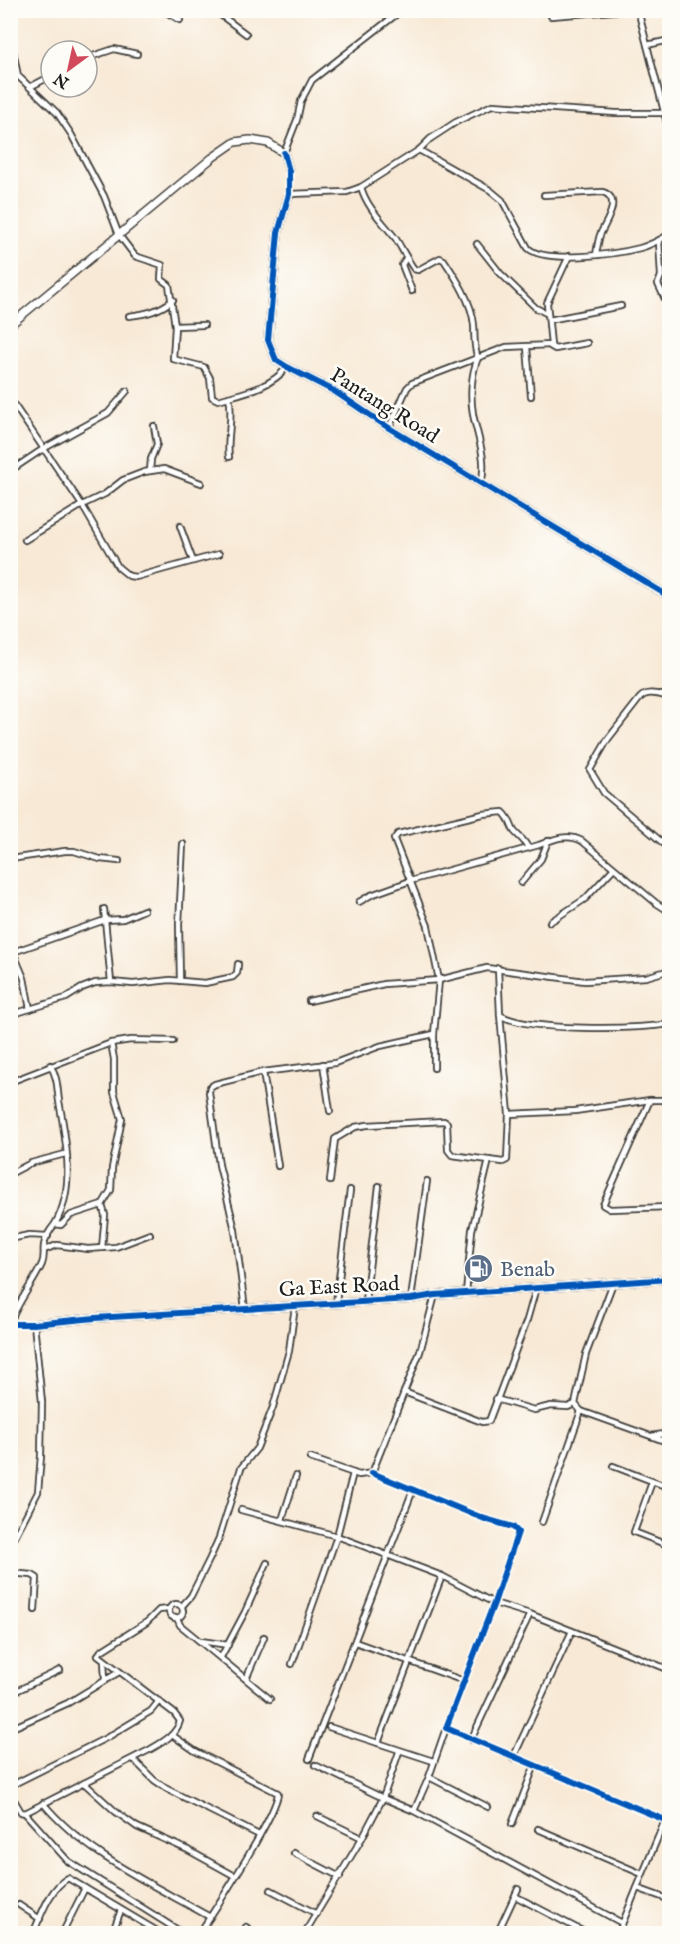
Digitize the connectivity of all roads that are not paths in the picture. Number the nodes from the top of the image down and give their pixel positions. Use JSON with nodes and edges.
{"nodes":[{"id":1,"x":162,"y":10,"type":"edge"},
{"id":2,"x":214,"y":10,"type":"edge"},
{"id":3,"x":402,"y":10,"type":"edge"},
{"id":4,"x":626,"y":10,"type":"edge"},
{"id":5,"x":638,"y":10,"type":"edge"},
{"id":6,"x":551,"y":16,"type":"dead end"},
{"id":7,"x":180,"y":20,"type":"dead end"},
{"id":8,"x":246,"y":34,"type":"dead end"},
{"id":9,"x":10,"y":36,"type":"edge"},
{"id":10,"x":669,"y":40,"type":"edge"},
{"id":11,"x":647,"y":45,"type":"junction"},
{"id":12,"x":99,"y":54,"type":"edge"},
{"id":13,"x":137,"y":54,"type":"dead end"},
{"id":14,"x":10,"y":75,"type":"edge"},
{"id":15,"x":18,"y":76,"type":"junction"},
{"id":16,"x":39,"y":82,"type":"edge"},
{"id":17,"x":30,"y":87,"type":"junction"},
{"id":18,"x":669,"y":109,"type":"edge"},
{"id":19,"x":663,"y":113,"type":"junction"},
{"id":20,"x":669,"y":135,"type":"edge"},
{"id":21,"x":419,"y":150,"type":"junction"},
{"id":22,"x":284,"y":153,"type":"junction"},
{"id":23,"x":361,"y":187,"type":"junction"},
{"id":24,"x":289,"y":194,"type":"junction"},
{"id":25,"x":544,"y":195,"type":"dead end"},
{"id":26,"x":669,"y":234,"type":"edge"},
{"id":27,"x":119,"y":235,"type":"junction"},
{"id":28,"x":659,"y":241,"type":"junction"},
{"id":29,"x":477,"y":244,"type":"dead end"},
{"id":30,"x":596,"y":255,"type":"junction"},
{"id":31,"x":568,"y":256,"type":"junction"},
{"id":32,"x":406,"y":258,"type":"junction"},
{"id":33,"x":412,"y":291,"type":"dead end"},
{"id":34,"x":665,"y":299,"type":"dead end"},
{"id":35,"x":173,"y":300,"type":"junction"},
{"id":36,"x":621,"y":306,"type":"dead end"},
{"id":37,"x":129,"y":316,"type":"dead end"},
{"id":38,"x":548,"y":317,"type":"junction"},
{"id":39,"x":10,"y":325,"type":"edge"},
{"id":40,"x":204,"y":325,"type":"dead end"},
{"id":41,"x":175,"y":326,"type":"junction"},
{"id":42,"x":587,"y":343,"type":"dead end"},
{"id":43,"x":550,"y":346,"type":"junction"},
{"id":44,"x":527,"y":347,"type":"junction"},
{"id":45,"x":478,"y":358,"type":"junction"},
{"id":46,"x":287,"y":367,"type":"junction"},
{"id":47,"x":127,"y":391,"type":"dead end"},
{"id":48,"x":531,"y":396,"type":"dead end"},
{"id":49,"x":229,"y":397,"type":"junction"},
{"id":50,"x":10,"y":399,"type":"edge"},
{"id":51,"x":154,"y":426,"type":"dead end"},
{"id":52,"x":389,"y":428,"type":"junction"},
{"id":53,"x":43,"y":449,"type":"junction"},
{"id":54,"x":229,"y":457,"type":"dead end"},
{"id":55,"x":10,"y":471,"type":"edge"},
{"id":56,"x":150,"y":471,"type":"junction"},
{"id":57,"x":201,"y":483,"type":"dead end"},
{"id":58,"x":481,"y":483,"type":"junction"},
{"id":59,"x":81,"y":505,"type":"junction"},
{"id":60,"x":180,"y":526,"type":"dead end"},
{"id":61,"x":25,"y":540,"type":"dead end"},
{"id":62,"x":219,"y":554,"type":"dead end"},
{"id":63,"x":193,"y":561,"type":"junction"},
{"id":64,"x":669,"y":597,"type":"edge"},
{"id":65,"x":669,"y":697,"type":"edge"},
{"id":66,"x":548,"y":841,"type":"junction"},
{"id":67,"x":183,"y":844,"type":"dead end"},
{"id":68,"x":528,"y":848,"type":"junction"},
{"id":69,"x":669,"y":849,"type":"edge"},
{"id":70,"x":10,"y":859,"type":"edge"},
{"id":71,"x":119,"y":861,"type":"dead end"},
{"id":72,"x":614,"y":868,"type":"junction"},
{"id":73,"x":410,"y":880,"type":"junction"},
{"id":74,"x":521,"y":883,"type":"dead end"},
{"id":75,"x":359,"y":902,"type":"dead end"},
{"id":76,"x":104,"y":909,"type":"dead end"},
{"id":77,"x":144,"y":910,"type":"dead end"},
{"id":78,"x":669,"y":912,"type":"edge"},
{"id":79,"x":105,"y":920,"type":"junction"},
{"id":80,"x":550,"y":922,"type":"dead end"},
{"id":81,"x":12,"y":950,"type":"edge"},
{"id":82,"x":238,"y":964,"type":"dead end"},
{"id":83,"x":498,"y":968,"type":"junction"},
{"id":84,"x":669,"y":970,"type":"edge"},
{"id":85,"x":439,"y":980,"type":"junction"},
{"id":86,"x":180,"y":981,"type":"junction"},
{"id":87,"x":111,"y":982,"type":"junction"},
{"id":88,"x":309,"y":1001,"type":"dead end"},
{"id":89,"x":30,"y":1009,"type":"junction"},
{"id":90,"x":500,"y":1015,"type":"junction"},
{"id":91,"x":10,"y":1016,"type":"edge"},
{"id":92,"x":669,"y":1024,"type":"edge"},
{"id":93,"x":434,"y":1034,"type":"junction"},
{"id":94,"x":173,"y":1041,"type":"dead end"},
{"id":95,"x":111,"y":1043,"type":"junction"},
{"id":96,"x":323,"y":1064,"type":"junction"},
{"id":97,"x":50,"y":1065,"type":"junction"},
{"id":98,"x":434,"y":1068,"type":"dead end"},
{"id":99,"x":263,"y":1072,"type":"junction"},
{"id":100,"x":10,"y":1082,"type":"edge"},
{"id":101,"x":650,"y":1100,"type":"junction"},
{"id":102,"x":669,"y":1100,"type":"edge"},
{"id":103,"x":330,"y":1111,"type":"dead end"},
{"id":104,"x":509,"y":1114,"type":"junction"},
{"id":105,"x":66,"y":1154,"type":"junction"},
{"id":106,"x":489,"y":1160,"type":"junction"},
{"id":107,"x":278,"y":1166,"type":"dead end"},
{"id":108,"x":10,"y":1174,"type":"edge"},
{"id":109,"x":330,"y":1181,"type":"dead end"},
{"id":110,"x":427,"y":1181,"type":"dead end"},
{"id":111,"x":379,"y":1186,"type":"dead end"},
{"id":112,"x":350,"y":1190,"type":"dead end"},
{"id":113,"x":102,"y":1205,"type":"junction"},
{"id":114,"x":669,"y":1207,"type":"edge"},
{"id":115,"x":55,"y":1224,"type":"junction"},
{"id":116,"x":150,"y":1234,"type":"dead end"},
{"id":117,"x":48,"y":1236,"type":"junction"},
{"id":118,"x":10,"y":1239,"type":"edge"},
{"id":119,"x":102,"y":1248,"type":"junction"},
{"id":120,"x":44,"y":1250,"type":"junction"},
{"id":121,"x":669,"y":1279,"type":"edge"},
{"id":122,"x":613,"y":1283,"type":"junction"},
{"id":123,"x":536,"y":1288,"type":"junction"},
{"id":124,"x":466,"y":1294,"type":"junction"},
{"id":125,"x":435,"y":1295,"type":"junction"},
{"id":126,"x":411,"y":1299,"type":"junction"},
{"id":127,"x":365,"y":1301,"type":"junction"},
{"id":128,"x":336,"y":1303,"type":"junction"},
{"id":129,"x":296,"y":1305,"type":"junction"},
{"id":130,"x":245,"y":1309,"type":"junction"},
{"id":131,"x":10,"y":1323,"type":"edge"},
{"id":132,"x":34,"y":1324,"type":"junction"},
{"id":133,"x":404,"y":1392,"type":"junction"},
{"id":134,"x":496,"y":1399,"type":"junction"},
{"id":135,"x":575,"y":1404,"type":"junction"},
{"id":136,"x":581,"y":1411,"type":"junction"},
{"id":137,"x":669,"y":1433,"type":"edge"},
{"id":138,"x":649,"y":1436,"type":"junction"},
{"id":139,"x":669,"y":1443,"type":"edge"},
{"id":140,"x":310,"y":1458,"type":"dead end"},
{"id":141,"x":613,"y":1466,"type":"dead end"},
{"id":142,"x":353,"y":1473,"type":"junction"},
{"id":143,"x":372,"y":1473,"type":"junction"},
{"id":144,"x":296,"y":1476,"type":"dead end"},
{"id":145,"x":652,"y":1482,"type":"junction"},
{"id":146,"x":669,"y":1488,"type":"edge"},
{"id":147,"x":413,"y":1490,"type":"junction"},
{"id":148,"x":241,"y":1510,"type":"dead end"},
{"id":149,"x":282,"y":1520,"type":"junction"},
{"id":150,"x":542,"y":1522,"type":"dead end"},
{"id":151,"x":337,"y":1536,"type":"junction"},
{"id":152,"x":10,"y":1546,"type":"edge"},
{"id":153,"x":669,"y":1546,"type":"edge"},
{"id":154,"x":389,"y":1556,"type":"junction"},
{"id":155,"x":267,"y":1563,"type":"dead end"},
{"id":156,"x":10,"y":1573,"type":"edge"},
{"id":157,"x":442,"y":1576,"type":"junction"},
{"id":158,"x":494,"y":1603,"type":"junction"},
{"id":159,"x":182,"y":1606,"type":"junction"},
{"id":160,"x":169,"y":1609,"type":"junction"},
{"id":161,"x":35,"y":1610,"type":"dead end"},
{"id":162,"x":530,"y":1614,"type":"junction"},
{"id":163,"x":177,"y":1618,"type":"junction"},
{"id":164,"x":572,"y":1631,"type":"junction"},
{"id":165,"x":264,"y":1637,"type":"dead end"},
{"id":166,"x":200,"y":1640,"type":"junction"},
{"id":167,"x":355,"y":1642,"type":"junction"},
{"id":168,"x":228,"y":1645,"type":"junction"},
{"id":169,"x":221,"y":1657,"type":"junction"},
{"id":170,"x":104,"y":1660,"type":"junction"},
{"id":171,"x":410,"y":1661,"type":"junction"},
{"id":172,"x":292,"y":1664,"type":"dead end"},
{"id":173,"x":669,"y":1670,"type":"edge"},
{"id":174,"x":60,"y":1671,"type":"dead end"},
{"id":175,"x":119,"y":1672,"type":"junction"},
{"id":176,"x":246,"y":1679,"type":"junction"},
{"id":177,"x":105,"y":1680,"type":"junction"},
{"id":178,"x":464,"y":1681,"type":"junction"},
{"id":179,"x":10,"y":1694,"type":"edge"},
{"id":180,"x":270,"y":1699,"type":"dead end"},
{"id":181,"x":159,"y":1701,"type":"junction"},
{"id":182,"x":328,"y":1727,"type":"dead end"},
{"id":183,"x":446,"y":1728,"type":"junction"},
{"id":184,"x":10,"y":1730,"type":"edge"},
{"id":185,"x":172,"y":1735,"type":"junction"},
{"id":186,"x":471,"y":1740,"type":"junction"},
{"id":187,"x":378,"y":1743,"type":"junction"},
{"id":188,"x":399,"y":1752,"type":"junction"},
{"id":189,"x":513,"y":1758,"type":"junction"},
{"id":190,"x":133,"y":1759,"type":"junction"},
{"id":191,"x":309,"y":1760,"type":"dead end"},
{"id":192,"x":434,"y":1761,"type":"junction"},
{"id":193,"x":315,"y":1765,"type":"dead end"},
{"id":194,"x":534,"y":1767,"type":"junction"},
{"id":195,"x":429,"y":1777,"type":"junction"},
{"id":196,"x":84,"y":1784,"type":"junction"},
{"id":197,"x":10,"y":1786,"type":"edge"},
{"id":198,"x":10,"y":1793,"type":"edge"},
{"id":199,"x":383,"y":1798,"type":"junction"},
{"id":200,"x":44,"y":1803,"type":"junction"},
{"id":201,"x":488,"y":1807,"type":"dead end"},
{"id":202,"x":669,"y":1808,"type":"edge"},
{"id":203,"x":414,"y":1811,"type":"junction"},
{"id":204,"x":25,"y":1813,"type":"junction"},
{"id":205,"x":317,"y":1816,"type":"dead end"},
{"id":206,"x":664,"y":1820,"type":"junction"},
{"id":207,"x":512,"y":1824,"type":"dead end"},
{"id":208,"x":538,"y":1829,"type":"dead end"},
{"id":209,"x":259,"y":1835,"type":"junction"},
{"id":210,"x":362,"y":1838,"type":"junction"},
{"id":211,"x":294,"y":1853,"type":"dead end"},
{"id":212,"x":642,"y":1874,"type":"junction"},
{"id":213,"x":235,"y":1876,"type":"junction"},
{"id":214,"x":340,"y":1877,"type":"junction"},
{"id":215,"x":85,"y":1888,"type":"junction"},
{"id":216,"x":637,"y":1888,"type":"junction"},
{"id":217,"x":518,"y":1889,"type":"dead end"},
{"id":218,"x":271,"y":1890,"type":"dead end"},
{"id":219,"x":122,"y":1894,"type":"junction"},
{"id":220,"x":515,"y":1896,"type":"junction"},
{"id":221,"x":669,"y":1900,"type":"edge"},
{"id":222,"x":19,"y":1905,"type":"dead end"},
{"id":223,"x":115,"y":1906,"type":"junction"},
{"id":224,"x":121,"y":1910,"type":"junction"},
{"id":225,"x":318,"y":1914,"type":"junction"},
{"id":226,"x":210,"y":1917,"type":"junction"},
{"id":227,"x":40,"y":1919,"type":"junction"},
{"id":228,"x":622,"y":1923,"type":"junction"},
{"id":229,"x":246,"y":1927,"type":"dead end"},
{"id":230,"x":498,"y":1933,"type":"edge"},
{"id":231,"x":586,"y":1933,"type":"edge"},
{"id":232,"x":33,"y":1934,"type":"edge"},
{"id":233,"x":62,"y":1934,"type":"edge"},
{"id":234,"x":112,"y":1934,"type":"edge"},
{"id":235,"x":162,"y":1934,"type":"edge"},
{"id":236,"x":184,"y":1934,"type":"edge"},
{"id":237,"x":199,"y":1934,"type":"edge"},
{"id":238,"x":255,"y":1934,"type":"edge"},
{"id":239,"x":304,"y":1934,"type":"edge"},
{"id":240,"x":618,"y":1934,"type":"edge"}],
"edges":[{"from":1,"to":7,"type":"street"},
{"from":2,"to":8,"type":"street"},
{"from":3,"to":22,"type":"street"},
{"from":4,"to":6,"type":"street"},
{"from":5,"to":11,"type":"street"},
{"from":9,"to":15,"type":"street"},
{"from":10,"to":11,"type":"street"},
{"from":11,"to":19,"type":"street"},
{"from":12,"to":13,"type":"street"},
{"from":14,"to":15,"type":"street"},
{"from":15,"to":17,"type":"street"},
{"from":16,"to":17,"type":"street"},
{"from":17,"to":27,"type":"street"},
{"from":18,"to":19,"type":"street"},
{"from":19,"to":20,"type":"street"},
{"from":19,"to":21,"type":"street"},
{"from":21,"to":23,"type":"street"},
{"from":21,"to":31,"type":"street"},
{"from":22,"to":24,"type":"street","name":"Pantang Road"},
{"from":22,"to":27,"type":"street"},
{"from":23,"to":24,"type":"street"},
{"from":23,"to":32,"type":"street"},
{"from":24,"to":46,"type":"street","name":"Pantang Road"},
{"from":25,"to":30,"type":"street"},
{"from":26,"to":28,"type":"street"},
{"from":27,"to":35,"type":"street"},
{"from":27,"to":39,"type":"street"},
{"from":28,"to":30,"type":"street"},
{"from":28,"to":34,"type":"street"},
{"from":29,"to":38,"type":"street"},
{"from":30,"to":31,"type":"street"},
{"from":31,"to":38,"type":"street"},
{"from":32,"to":33,"type":"street"},
{"from":32,"to":45,"type":"street"},
{"from":35,"to":37,"type":"street"},
{"from":35,"to":41,"type":"street"},
{"from":36,"to":38,"type":"street"},
{"from":38,"to":43,"type":"street"},
{"from":40,"to":41,"type":"street"},
{"from":41,"to":49,"type":"street"},
{"from":42,"to":43,"type":"street"},
{"from":43,"to":44,"type":"street"},
{"from":44,"to":45,"type":"street"},
{"from":44,"to":48,"type":"street"},
{"from":45,"to":52,"type":"street"},
{"from":45,"to":58,"type":"street"},
{"from":46,"to":49,"type":"street"},
{"from":46,"to":52,"type":"street","name":"Pantang Road"},
{"from":47,"to":53,"type":"street"},
{"from":49,"to":54,"type":"street"},
{"from":50,"to":53,"type":"street"},
{"from":51,"to":56,"type":"street"},
{"from":52,"to":58,"type":"street","name":"Pantang Road"},
{"from":53,"to":55,"type":"street"},
{"from":53,"to":59,"type":"street"},
{"from":56,"to":57,"type":"street"},
{"from":56,"to":59,"type":"street"},
{"from":58,"to":64,"type":"street","name":"Pantang Road"},
{"from":59,"to":61,"type":"street"},
{"from":59,"to":63,"type":"street"},
{"from":60,"to":63,"type":"street"},
{"from":62,"to":63,"type":"street"},
{"from":65,"to":69,"type":"street"},
{"from":66,"to":68,"type":"street"},
{"from":66,"to":72,"type":"street"},
{"from":66,"to":74,"type":"street"},
{"from":67,"to":86,"type":"street"},
{"from":68,"to":73,"type":"street"},
{"from":68,"to":73,"type":"street"},
{"from":70,"to":71,"type":"street"},
{"from":72,"to":78,"type":"street"},
{"from":72,"to":80,"type":"street"},
{"from":73,"to":75,"type":"street"},
{"from":73,"to":85,"type":"street"},
{"from":76,"to":79,"type":"street"},
{"from":77,"to":79,"type":"street"},
{"from":79,"to":81,"type":"street"},
{"from":79,"to":87,"type":"street"},
{"from":81,"to":89,"type":"street"},
{"from":82,"to":86,"type":"street"},
{"from":83,"to":84,"type":"street"},
{"from":83,"to":85,"type":"street"},
{"from":83,"to":90,"type":"street"},
{"from":85,"to":88,"type":"street"},
{"from":85,"to":93,"type":"street"},
{"from":86,"to":87,"type":"street"},
{"from":87,"to":89,"type":"street"},
{"from":89,"to":91,"type":"street"},
{"from":90,"to":92,"type":"street"},
{"from":90,"to":104,"type":"street"},
{"from":93,"to":96,"type":"street"},
{"from":93,"to":98,"type":"street"},
{"from":94,"to":95,"type":"street"},
{"from":95,"to":97,"type":"street"},
{"from":95,"to":113,"type":"street"},
{"from":96,"to":99,"type":"street"},
{"from":96,"to":103,"type":"street"},
{"from":97,"to":100,"type":"street"},
{"from":97,"to":105,"type":"street"},
{"from":99,"to":107,"type":"street"},
{"from":99,"to":130,"type":"street"},
{"from":101,"to":102,"type":"street"},
{"from":101,"to":104,"type":"street"},
{"from":101,"to":114,"type":"street"},
{"from":104,"to":106,"type":"street"},
{"from":105,"to":108,"type":"street"},
{"from":105,"to":115,"type":"street"},
{"from":106,"to":109,"type":"street"},
{"from":106,"to":124,"type":"street"},
{"from":110,"to":126,"type":"street"},
{"from":111,"to":127,"type":"street"},
{"from":112,"to":128,"type":"street"},
{"from":113,"to":115,"type":"street"},
{"from":113,"to":119,"type":"street"},
{"from":115,"to":117,"type":"street"},
{"from":116,"to":119,"type":"street"},
{"from":117,"to":118,"type":"street"},
{"from":117,"to":120,"type":"street"},
{"from":119,"to":120,"type":"street"},
{"from":120,"to":131,"type":"street"},
{"from":121,"to":122,"type":"street","name":"Ga East Road"},
{"from":122,"to":123,"type":"street","name":"Ga East Road"},
{"from":122,"to":135,"type":"street"},
{"from":123,"to":124,"type":"street","name":"Ga East Road"},
{"from":123,"to":134,"type":"street"},
{"from":124,"to":125,"type":"street","name":"Ga East Road"},
{"from":125,"to":126,"type":"street","name":"Ga East Road"},
{"from":125,"to":133,"type":"street"},
{"from":126,"to":127,"type":"street","name":"Ga East Road"},
{"from":127,"to":128,"type":"street","name":"Ga East Road"},
{"from":128,"to":129,"type":"street","name":"Ga East Road"},
{"from":129,"to":130,"type":"street","name":"Ga East Road"},
{"from":129,"to":159,"type":"street"},
{"from":130,"to":132,"type":"street","name":"Ga East Road"},
{"from":131,"to":132,"type":"street","name":"Ga East Road"},
{"from":132,"to":152,"type":"street"},
{"from":133,"to":134,"type":"street"},
{"from":133,"to":143,"type":"street"},
{"from":134,"to":135,"type":"street"},
{"from":135,"to":136,"type":"street"},
{"from":136,"to":138,"type":"street"},
{"from":136,"to":150,"type":"street"},
{"from":137,"to":138,"type":"street"},
{"from":138,"to":139,"type":"street"},
{"from":140,"to":142,"type":"street"},
{"from":141,"to":145,"type":"street"},
{"from":142,"to":143,"type":"street"},
{"from":142,"to":151,"type":"street"},
{"from":143,"to":147,"type":"street"},
{"from":144,"to":149,"type":"street"},
{"from":145,"to":146,"type":"street"},
{"from":145,"to":153,"type":"street"},
{"from":147,"to":154,"type":"street"},
{"from":147,"to":158,"type":"street"},
{"from":148,"to":149,"type":"street"},
{"from":149,"to":151,"type":"street"},
{"from":151,"to":154,"type":"street"},
{"from":151,"to":172,"type":"street"},
{"from":154,"to":157,"type":"street"},
{"from":154,"to":167,"type":"street"},
{"from":155,"to":168,"type":"street"},
{"from":156,"to":161,"type":"street"},
{"from":157,"to":158,"type":"street"},
{"from":157,"to":171,"type":"street"},
{"from":158,"to":162,"type":"street"},
{"from":158,"to":178,"type":"street"},
{"from":159,"to":160,"type":"street"},
{"from":159,"to":163,"type":"street"},
{"from":160,"to":163,"type":"street"},
{"from":160,"to":170,"type":"street"},
{"from":162,"to":164,"type":"street"},
{"from":162,"to":186,"type":"street"},
{"from":163,"to":166,"type":"street"},
{"from":164,"to":173,"type":"street"},
{"from":164,"to":189,"type":"street"},
{"from":165,"to":176,"type":"street"},
{"from":166,"to":168,"type":"street"},
{"from":166,"to":169,"type":"street"},
{"from":167,"to":171,"type":"street"},
{"from":167,"to":191,"type":"street"},
{"from":168,"to":169,"type":"street"},
{"from":169,"to":176,"type":"street"},
{"from":170,"to":175,"type":"street"},
{"from":170,"to":177,"type":"street"},
{"from":171,"to":178,"type":"street"},
{"from":171,"to":187,"type":"street"},
{"from":174,"to":179,"type":"street"},
{"from":175,"to":177,"type":"street"},
{"from":175,"to":181,"type":"street"},
{"from":176,"to":180,"type":"street"},
{"from":177,"to":184,"type":"street"},
{"from":178,"to":183,"type":"street"},
{"from":181,"to":185,"type":"street"},
{"from":181,"to":197,"type":"street"},
{"from":182,"to":187,"type":"street"},
{"from":183,"to":186,"type":"street"},
{"from":183,"to":192,"type":"street"},
{"from":185,"to":190,"type":"street"},
{"from":185,"to":209,"type":"street"},
{"from":186,"to":189,"type":"street"},
{"from":187,"to":188,"type":"street"},
{"from":188,"to":192,"type":"street"},
{"from":188,"to":199,"type":"street"},
{"from":189,"to":194,"type":"street"},
{"from":190,"to":196,"type":"street"},
{"from":190,"to":209,"type":"street"},
{"from":192,"to":195,"type":"street"},
{"from":193,"to":199,"type":"street"},
{"from":194,"to":206,"type":"street"},
{"from":194,"to":207,"type":"street"},
{"from":195,"to":201,"type":"street"},
{"from":195,"to":203,"type":"street"},
{"from":196,"to":200,"type":"street"},
{"from":196,"to":213,"type":"street"},
{"from":198,"to":204,"type":"street"},
{"from":199,"to":203,"type":"street"},
{"from":199,"to":210,"type":"street"},
{"from":200,"to":204,"type":"street"},
{"from":200,"to":226,"type":"street"},
{"from":202,"to":206,"type":"street"},
{"from":203,"to":228,"type":"street"},
{"from":204,"to":219,"type":"street"},
{"from":205,"to":210,"type":"street"},
{"from":206,"to":212,"type":"street"},
{"from":208,"to":212,"type":"street"},
{"from":209,"to":213,"type":"street"},
{"from":210,"to":214,"type":"street"},
{"from":211,"to":214,"type":"street"},
{"from":212,"to":216,"type":"street"},
{"from":213,"to":226,"type":"street"},
{"from":214,"to":225,"type":"street"},
{"from":215,"to":223,"type":"street"},
{"from":215,"to":227,"type":"street"},
{"from":215,"to":233,"type":"street"},
{"from":216,"to":221,"type":"street"},
{"from":216,"to":228,"type":"street"},
{"from":217,"to":220,"type":"street"},
{"from":218,"to":225,"type":"street"},
{"from":219,"to":223,"type":"street"},
{"from":219,"to":236,"type":"street"},
{"from":220,"to":230,"type":"street"},
{"from":220,"to":231,"type":"street"},
{"from":222,"to":227,"type":"street"},
{"from":223,"to":224,"type":"street"},
{"from":224,"to":234,"type":"street"},
{"from":224,"to":235,"type":"street"},
{"from":225,"to":239,"type":"street"},
{"from":226,"to":237,"type":"street"},
{"from":227,"to":232,"type":"street"},
{"from":228,"to":240,"type":"street"},
{"from":229,"to":238,"type":"street"}]}
